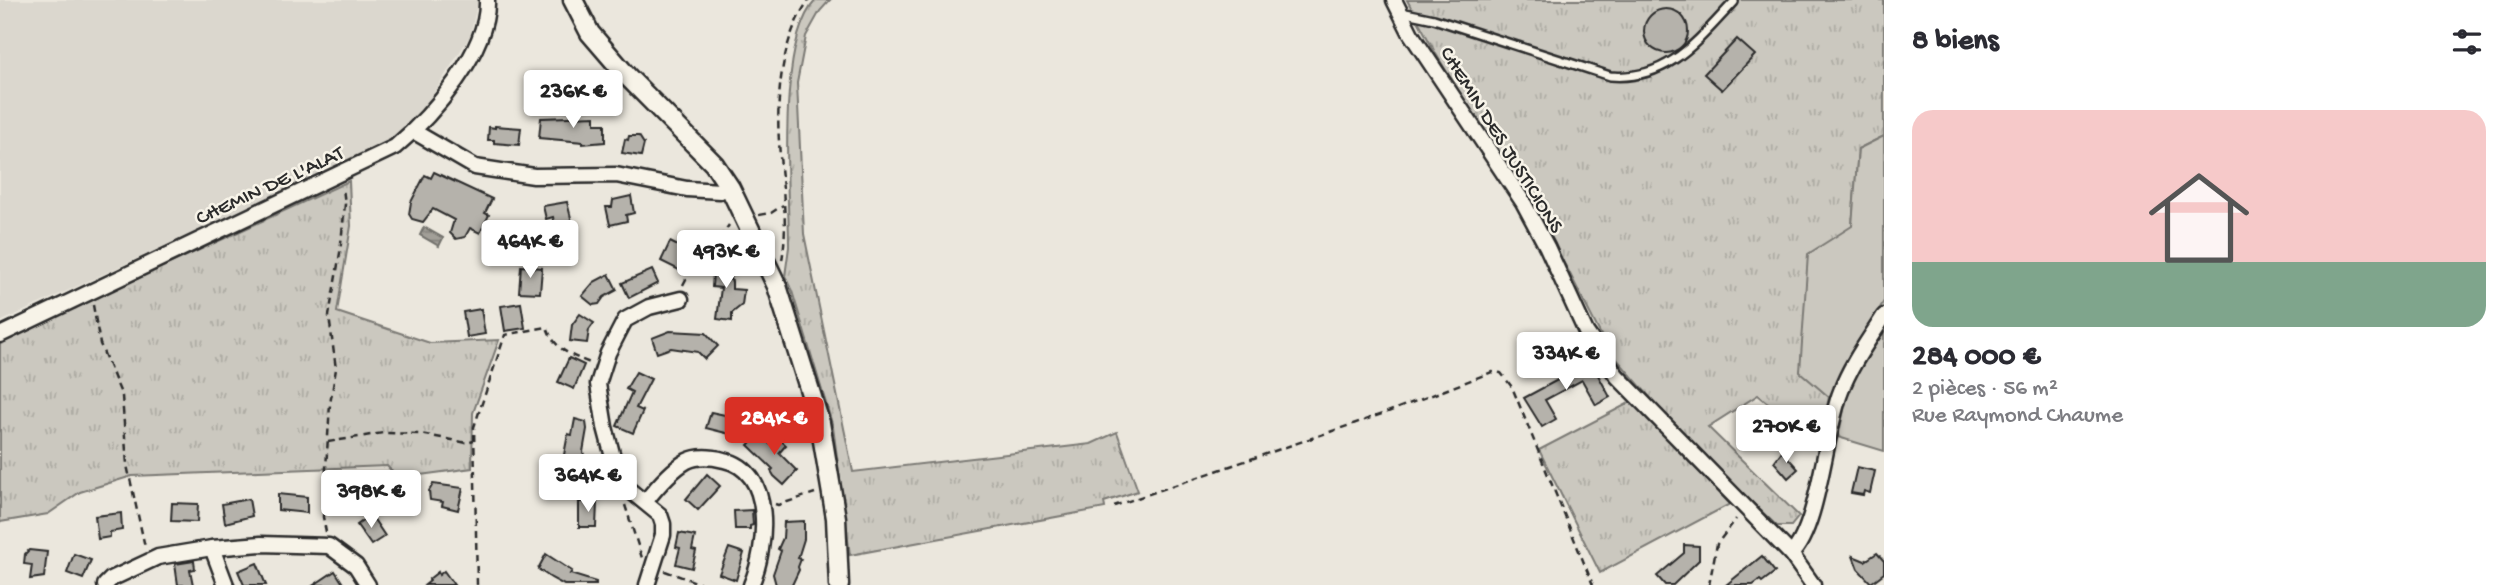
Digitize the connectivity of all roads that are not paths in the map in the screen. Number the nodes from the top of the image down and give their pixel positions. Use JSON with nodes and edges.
{"nodes":[{"id":1,"x":488,"y":0,"type":"edge"},
{"id":2,"x":573,"y":0,"type":"edge"},
{"id":3,"x":1734,"y":2,"type":"dead end"},
{"id":4,"x":1397,"y":6,"type":"edge"},
{"id":5,"x":413,"y":131,"type":"junction"},
{"id":6,"x":730,"y":188,"type":"junction"},
{"id":7,"x":681,"y":299,"type":"road end"},
{"id":8,"x":1884,"y":316,"type":"edge"},
{"id":9,"x":0,"y":335,"type":"edge"},
{"id":10,"x":645,"y":502,"type":"junction"},
{"id":11,"x":212,"y":548,"type":"junction"},
{"id":12,"x":1791,"y":554,"type":"junction"},
{"id":13,"x":105,"y":585,"type":"edge"},
{"id":14,"x":226,"y":585,"type":"edge"},
{"id":15,"x":368,"y":585,"type":"edge"},
{"id":16,"x":647,"y":585,"type":"edge"},
{"id":17,"x":751,"y":585,"type":"edge"},
{"id":18,"x":839,"y":585,"type":"edge"},
{"id":19,"x":1813,"y":585,"type":"edge"}],
"edges":[{"from":1,"to":5,"type":"street","name":"CHEMIN DE L'ALAT"},
{"from":2,"to":6,"type":"street"},
{"from":3,"to":4,"type":"lane"},
{"from":4,"to":12,"type":"street","name":"CHEMIN DES JUSTICIONS"},
{"from":5,"to":6,"type":"street"},
{"from":5,"to":9,"type":"street","name":"CHEMIN DE L'ALAT"},
{"from":6,"to":18,"type":"street"},
{"from":7,"to":10,"type":"street"},
{"from":8,"to":12,"type":"street"},
{"from":10,"to":16,"type":"street"},
{"from":10,"to":17,"type":"street"},
{"from":11,"to":13,"type":"street"},
{"from":11,"to":14,"type":"street"},
{"from":11,"to":15,"type":"street"},
{"from":12,"to":19,"type":"street","name":"CHEMIN DES JUSTICIONS"}]}
